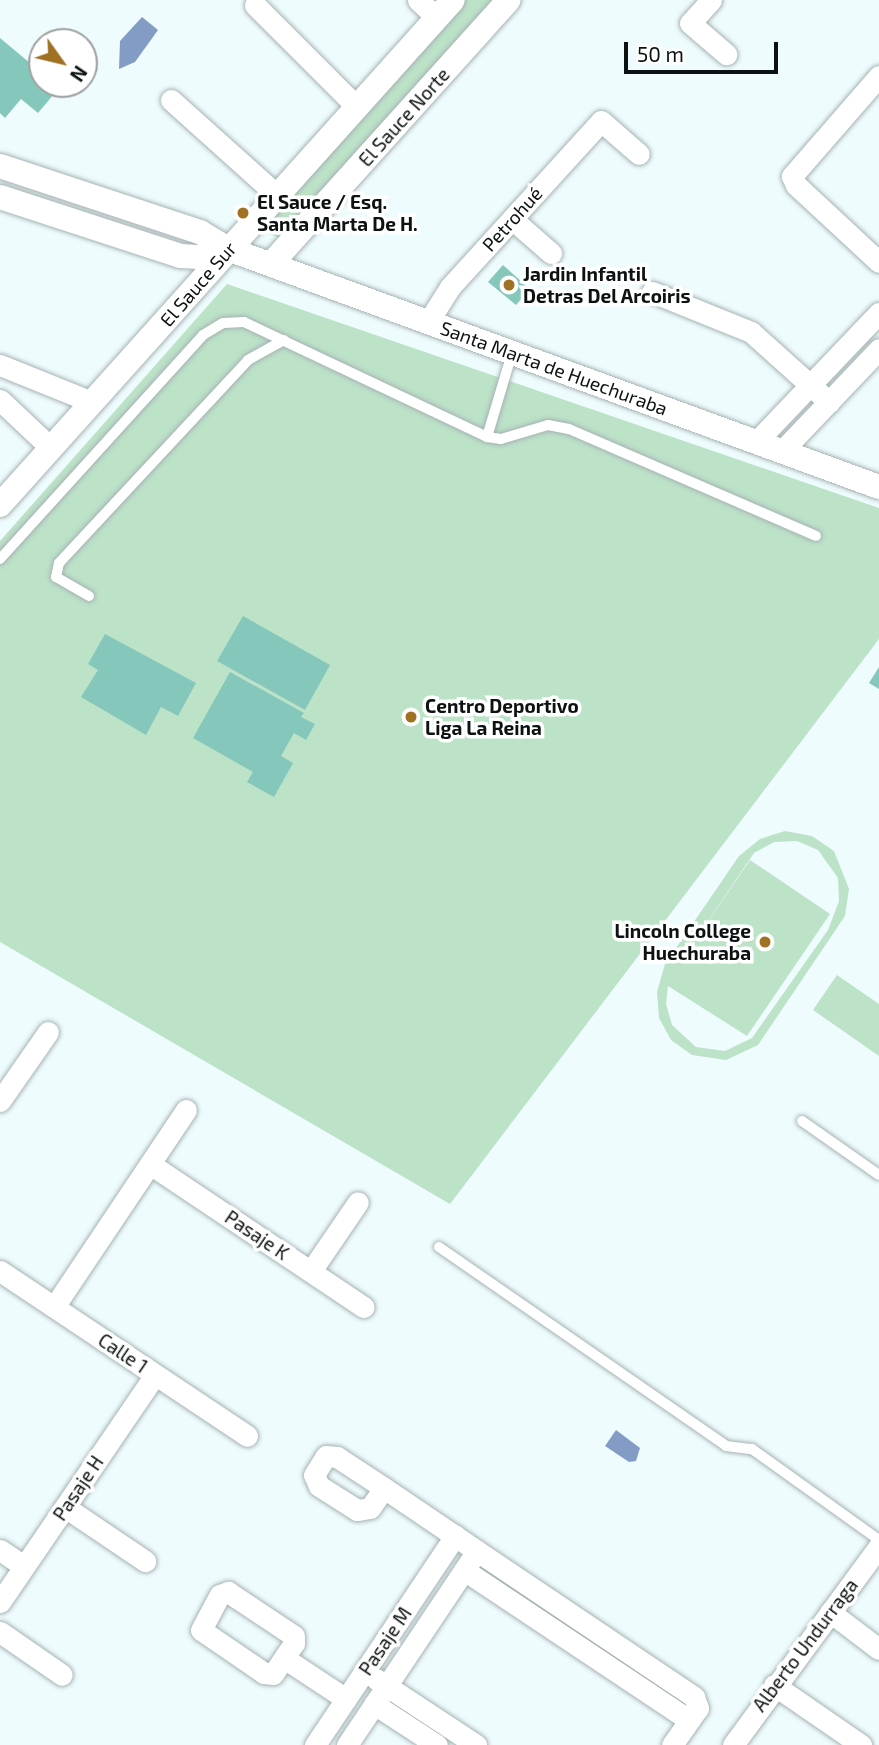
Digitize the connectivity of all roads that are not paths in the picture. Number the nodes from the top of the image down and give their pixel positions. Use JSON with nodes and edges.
{"nodes":[{"id":1,"x":418,"y":0,"type":"edge"},
{"id":2,"x":509,"y":0,"type":"edge"},
{"id":3,"x":711,"y":0,"type":"edge"},
{"id":4,"x":256,"y":5,"type":"dead end"},
{"id":5,"x":445,"y":9,"type":"edge"},
{"id":6,"x":726,"y":54,"type":"dead end"},
{"id":7,"x":879,"y":76,"type":"edge"},
{"id":8,"x":171,"y":100,"type":"dead end"},
{"id":9,"x":357,"y":107,"type":"junction"},
{"id":10,"x":639,"y":154,"type":"dead end"},
{"id":11,"x":0,"y":166,"type":"edge"},
{"id":12,"x":276,"y":195,"type":"junction"},
{"id":13,"x":0,"y":197,"type":"edge"},
{"id":14,"x":512,"y":219,"type":"junction"},
{"id":15,"x":228,"y":249,"type":"junction"},
{"id":16,"x":551,"y":253,"type":"dead end"},
{"id":17,"x":879,"y":262,"type":"edge"},
{"id":18,"x":271,"y":264,"type":"junction"},
{"id":19,"x":652,"y":292,"type":"dead end"},
{"id":20,"x":879,"y":313,"type":"edge"},
{"id":21,"x":428,"y":322,"type":"junction"},
{"id":22,"x":284,"y":340,"type":"junction"},
{"id":23,"x":879,"y":349,"type":"edge"},
{"id":24,"x":512,"y":353,"type":"junction"},
{"id":25,"x":0,"y":365,"type":"edge"},
{"id":26,"x":811,"y":385,"type":"junction"},
{"id":27,"x":0,"y":400,"type":"edge"},
{"id":28,"x":92,"y":402,"type":"junction"},
{"id":29,"x":829,"y":402,"type":"junction"},
{"id":30,"x":487,"y":437,"type":"junction"},
{"id":31,"x":756,"y":442,"type":"junction"},
{"id":32,"x":51,"y":448,"type":"junction"},
{"id":33,"x":781,"y":452,"type":"junction"},
{"id":34,"x":879,"y":487,"type":"edge"},
{"id":35,"x":0,"y":505,"type":"edge"},
{"id":36,"x":816,"y":536,"type":"dead end"},
{"id":37,"x":0,"y":559,"type":"edge"},
{"id":38,"x":89,"y":596,"type":"dead end"},
{"id":39,"x":48,"y":1032,"type":"dead end"},
{"id":40,"x":0,"y":1101,"type":"edge"},
{"id":41,"x":186,"y":1110,"type":"dead end"},
{"id":42,"x":803,"y":1121,"type":"dead end"},
{"id":43,"x":150,"y":1164,"type":"junction"},
{"id":44,"x":879,"y":1175,"type":"edge"},
{"id":45,"x":358,"y":1202,"type":"dead end"},
{"id":46,"x":439,"y":1248,"type":"dead end"},
{"id":47,"x":311,"y":1271,"type":"junction"},
{"id":48,"x":4,"y":1281,"type":"edge"},
{"id":49,"x":54,"y":1307,"type":"junction"},
{"id":50,"x":365,"y":1307,"type":"dead end"},
{"id":51,"x":155,"y":1375,"type":"junction"},
{"id":52,"x":247,"y":1436,"type":"dead end"},
{"id":53,"x":384,"y":1488,"type":"dead end"},
{"id":54,"x":65,"y":1507,"type":"junction"},
{"id":55,"x":455,"y":1536,"type":"junction"},
{"id":56,"x":879,"y":1540,"type":"edge"},
{"id":57,"x":879,"y":1546,"type":"edge"},
{"id":58,"x":0,"y":1550,"type":"edge"},
{"id":59,"x":477,"y":1551,"type":"junction"},
{"id":60,"x":145,"y":1561,"type":"dead end"},
{"id":61,"x":24,"y":1566,"type":"junction"},
{"id":62,"x":464,"y":1570,"type":"junction"},
{"id":63,"x":0,"y":1602,"type":"edge"},
{"id":64,"x":830,"y":1612,"type":"junction"},
{"id":65,"x":0,"y":1632,"type":"edge"},
{"id":66,"x":878,"y":1647,"type":"edge"},
{"id":67,"x":284,"y":1658,"type":"dead end"},
{"id":68,"x":364,"y":1672,"type":"junction"},
{"id":69,"x":62,"y":1675,"type":"dead end"},
{"id":70,"x":774,"y":1685,"type":"junction"},
{"id":71,"x":380,"y":1695,"type":"junction"},
{"id":72,"x":346,"y":1699,"type":"junction"},
{"id":73,"x":694,"y":1712,"type":"junction"},
{"id":74,"x":316,"y":1745,"type":"edge"},
{"id":75,"x":347,"y":1745,"type":"edge"},
{"id":76,"x":438,"y":1745,"type":"edge"},
{"id":77,"x":477,"y":1745,"type":"edge"},
{"id":78,"x":672,"y":1745,"type":"edge"},
{"id":79,"x":733,"y":1745,"type":"edge"},
{"id":80,"x":861,"y":1745,"type":"edge"}],
"edges":[{"from":1,"to":5,"type":"street"},
{"from":2,"to":18,"type":"street","name":"El Sauce Norte"},
{"from":3,"to":6,"type":"street"},
{"from":4,"to":9,"type":"street"},
{"from":5,"to":9,"type":"street","name":"El Sauce Sur"},
{"from":7,"to":17,"type":"street"},
{"from":8,"to":12,"type":"street"},
{"from":9,"to":12,"type":"street","name":"El Sauce Sur"},
{"from":10,"to":14,"type":"street","name":"Petrohué"},
{"from":11,"to":15,"type":"street","name":"Santa Marta de Huechuraba"},
{"from":12,"to":15,"type":"street","name":"El Sauce Sur"},
{"from":13,"to":15,"type":"street"},
{"from":14,"to":16,"type":"street"},
{"from":14,"to":21,"type":"street","name":"Petrohué"},
{"from":15,"to":18,"type":"street","name":"Santa Marta de Huechuraba"},
{"from":15,"to":28,"type":"street","name":"El Sauce Sur"},
{"from":18,"to":21,"type":"street","name":"Santa Marta de Huechuraba"},
{"from":19,"to":26,"type":"street"},
{"from":20,"to":26,"type":"street"},
{"from":21,"to":24,"type":"street","name":"Santa Marta de Huechuraba"},
{"from":22,"to":30,"type":"lane"},
{"from":22,"to":37,"type":"lane"},
{"from":22,"to":38,"type":"lane"},
{"from":23,"to":29,"type":"street"},
{"from":24,"to":30,"type":"lane"},
{"from":24,"to":31,"type":"street","name":"Santa Marta de Huechuraba"},
{"from":25,"to":28,"type":"street"},
{"from":26,"to":29,"type":"street"},
{"from":26,"to":31,"type":"street"},
{"from":27,"to":32,"type":"street"},
{"from":28,"to":32,"type":"street","name":"El Sauce Sur"},
{"from":29,"to":33,"type":"street"},
{"from":30,"to":36,"type":"lane"},
{"from":31,"to":33,"type":"street","name":"Santa Marta de Huechuraba"},
{"from":32,"to":35,"type":"street","name":"El Sauce Sur"},
{"from":33,"to":34,"type":"street","name":"Santa Marta de Huechuraba"},
{"from":39,"to":40,"type":"street"},
{"from":41,"to":43,"type":"street"},
{"from":42,"to":44,"type":"lane"},
{"from":43,"to":47,"type":"street","name":"Pasaje K"},
{"from":43,"to":49,"type":"street"},
{"from":45,"to":47,"type":"street"},
{"from":46,"to":56,"type":"lane"},
{"from":47,"to":50,"type":"street","name":"Pasaje K"},
{"from":48,"to":49,"type":"street","name":"Calle 1"},
{"from":49,"to":51,"type":"street","name":"Calle 1"},
{"from":51,"to":52,"type":"street","name":"Calle 1"},
{"from":51,"to":54,"type":"street","name":"Pasaje H"},
{"from":53,"to":55,"type":"street"},
{"from":54,"to":60,"type":"street"},
{"from":54,"to":61,"type":"street","name":"Pasaje H"},
{"from":55,"to":59,"type":"street"},
{"from":55,"to":68,"type":"street","name":"Pasaje M"},
{"from":57,"to":64,"type":"street","name":"Alberto Undurraga"},
{"from":58,"to":61,"type":"street"},
{"from":59,"to":62,"type":"street","name":"Pasaje M"},
{"from":59,"to":73,"type":"street"},
{"from":61,"to":63,"type":"street","name":"Pasaje H"},
{"from":62,"to":71,"type":"street","name":"Pasaje M"},
{"from":62,"to":73,"type":"street"},
{"from":64,"to":66,"type":"street"},
{"from":64,"to":70,"type":"street","name":"Alberto Undurraga"},
{"from":65,"to":69,"type":"street"},
{"from":67,"to":72,"type":"street"},
{"from":68,"to":71,"type":"street"},
{"from":68,"to":72,"type":"street","name":"Pasaje M"},
{"from":70,"to":79,"type":"street","name":"Alberto Undurraga"},
{"from":70,"to":80,"type":"street"},
{"from":71,"to":75,"type":"street","name":"Pasaje M"},
{"from":71,"to":76,"type":"street"},
{"from":71,"to":77,"type":"street"},
{"from":72,"to":74,"type":"street","name":"Pasaje M"},
{"from":73,"to":78,"type":"street"}]}
